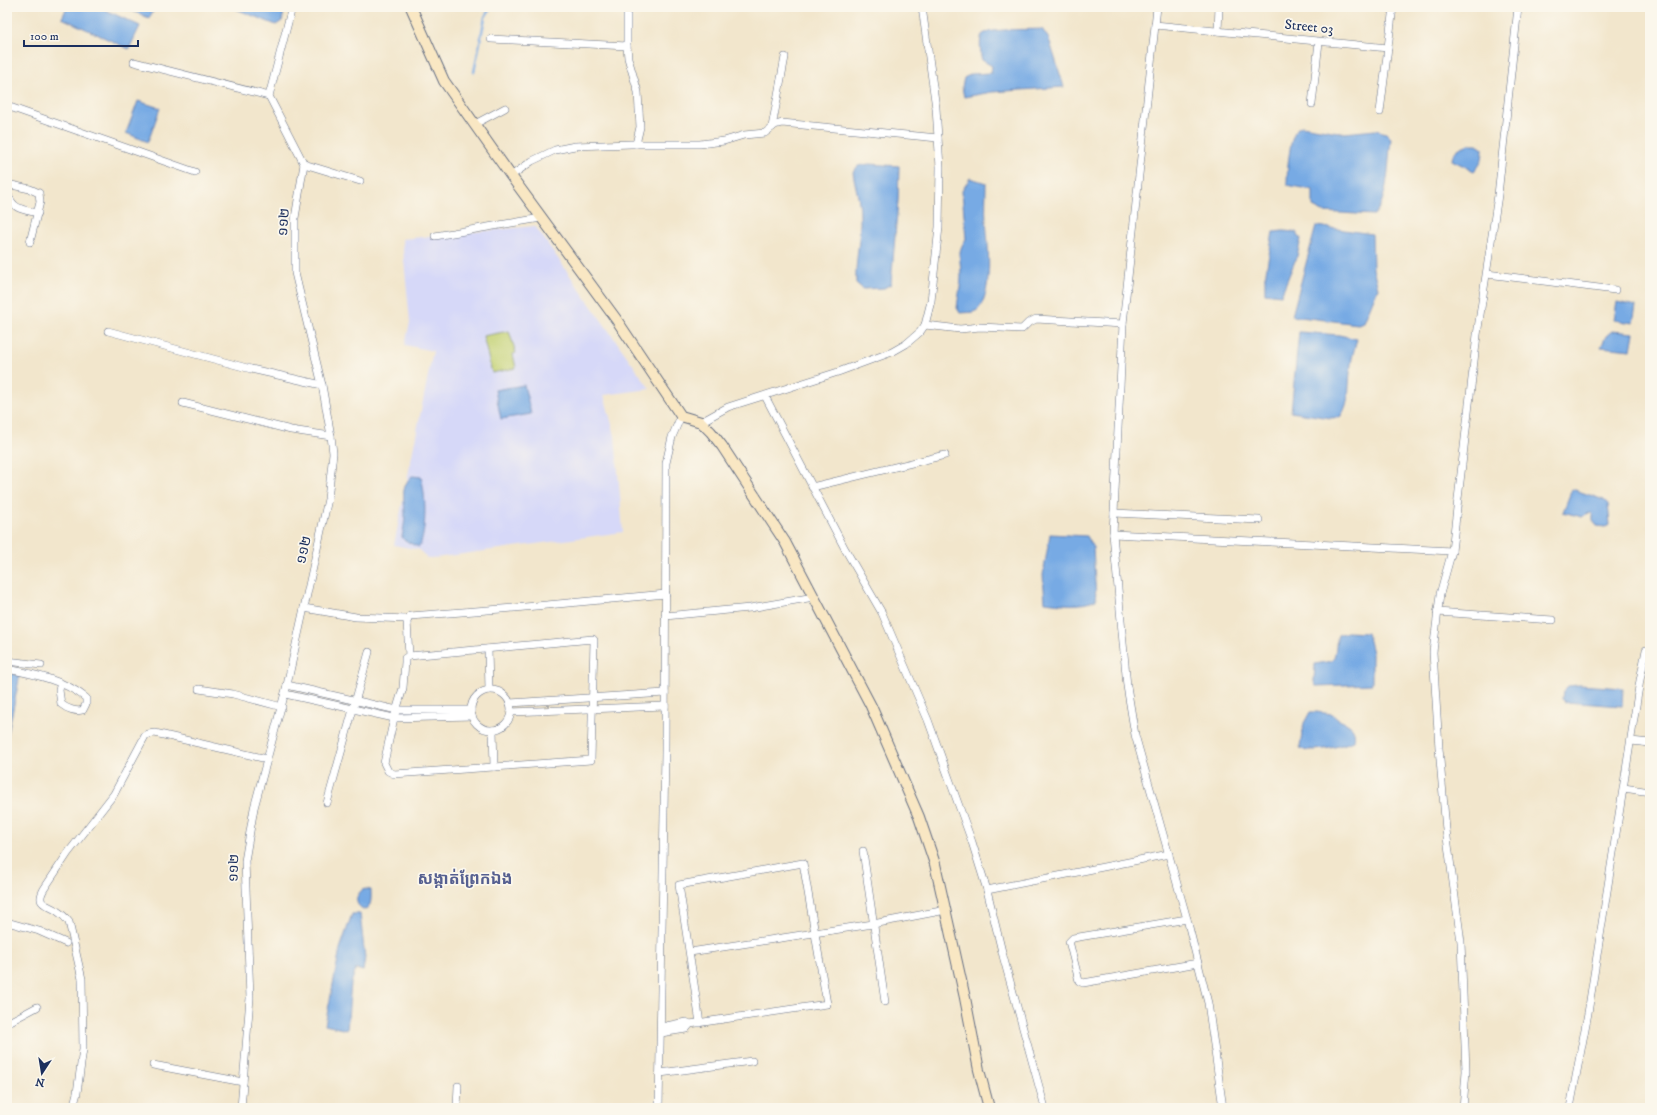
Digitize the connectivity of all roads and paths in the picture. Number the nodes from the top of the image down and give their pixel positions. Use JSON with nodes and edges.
{"nodes":[{"id":1,"x":292,"y":7,"type":"edge"},
{"id":2,"x":410,"y":7,"type":"edge"},
{"id":3,"x":627,"y":7,"type":"edge"},
{"id":4,"x":922,"y":7,"type":"edge"},
{"id":5,"x":1157,"y":7,"type":"edge"},
{"id":6,"x":1220,"y":7,"type":"edge"},
{"id":7,"x":1393,"y":7,"type":"edge"},
{"id":8,"x":1518,"y":7,"type":"edge"},
{"id":9,"x":1155,"y":25,"type":"junction"},
{"id":10,"x":1218,"y":31,"type":"junction"},
{"id":11,"x":491,"y":39,"type":"dead end"},
{"id":12,"x":1319,"y":42,"type":"junction"},
{"id":13,"x":627,"y":46,"type":"junction"},
{"id":14,"x":1388,"y":48,"type":"junction"},
{"id":15,"x":785,"y":57,"type":"dead end"},
{"id":16,"x":134,"y":62,"type":"dead end"},
{"id":17,"x":269,"y":96,"type":"junction"},
{"id":18,"x":1312,"y":104,"type":"dead end"},
{"id":19,"x":7,"y":106,"type":"edge"},
{"id":20,"x":505,"y":108,"type":"dead end"},
{"id":21,"x":1380,"y":112,"type":"dead end"},
{"id":22,"x":474,"y":124,"type":"junction"},
{"id":23,"x":772,"y":127,"type":"junction"},
{"id":24,"x":938,"y":138,"type":"junction"},
{"id":25,"x":636,"y":144,"type":"junction"},
{"id":26,"x":304,"y":164,"type":"junction"},
{"id":27,"x":195,"y":172,"type":"dead end"},
{"id":28,"x":511,"y":176,"type":"junction"},
{"id":29,"x":360,"y":181,"type":"dead end"},
{"id":30,"x":7,"y":184,"type":"edge"},
{"id":31,"x":7,"y":193,"type":"edge"},
{"id":32,"x":38,"y":213,"type":"junction"},
{"id":33,"x":541,"y":218,"type":"junction"},
{"id":34,"x":435,"y":236,"type":"dead end"},
{"id":35,"x":30,"y":242,"type":"dead end"},
{"id":36,"x":1487,"y":274,"type":"junction"},
{"id":37,"x":1616,"y":290,"type":"dead end"},
{"id":38,"x":1123,"y":324,"type":"junction"},
{"id":39,"x":925,"y":325,"type":"junction"},
{"id":40,"x":108,"y":331,"type":"dead end"},
{"id":41,"x":322,"y":385,"type":"junction"},
{"id":42,"x":765,"y":396,"type":"junction"},
{"id":43,"x":183,"y":403,"type":"dead end"},
{"id":44,"x":681,"y":416,"type":"junction"},
{"id":45,"x":701,"y":422,"type":"junction"},
{"id":46,"x":332,"y":436,"type":"junction"},
{"id":47,"x":945,"y":454,"type":"dead end"},
{"id":48,"x":812,"y":487,"type":"junction"},
{"id":49,"x":1114,"y":513,"type":"junction"},
{"id":50,"x":1259,"y":520,"type":"dead end"},
{"id":51,"x":1113,"y":534,"type":"junction"},
{"id":52,"x":1452,"y":551,"type":"junction"},
{"id":53,"x":666,"y":594,"type":"junction"},
{"id":54,"x":814,"y":596,"type":"junction"},
{"id":55,"x":304,"y":608,"type":"junction"},
{"id":56,"x":1437,"y":612,"type":"junction"},
{"id":57,"x":666,"y":616,"type":"junction"},
{"id":58,"x":408,"y":619,"type":"junction"},
{"id":59,"x":1553,"y":620,"type":"dead end"},
{"id":60,"x":488,"y":649,"type":"junction"},
{"id":61,"x":1650,"y":650,"type":"edge"},
{"id":62,"x":369,"y":652,"type":"dead end"},
{"id":63,"x":409,"y":656,"type":"junction"},
{"id":64,"x":7,"y":661,"type":"edge"},
{"id":65,"x":41,"y":666,"type":"dead end"},
{"id":66,"x":7,"y":669,"type":"edge"},
{"id":67,"x":61,"y":682,"type":"junction"},
{"id":68,"x":287,"y":685,"type":"junction"},
{"id":69,"x":199,"y":689,"type":"dead end"},
{"id":70,"x":489,"y":690,"type":"junction"},
{"id":71,"x":665,"y":693,"type":"junction"},
{"id":72,"x":285,"y":694,"type":"junction"},
{"id":73,"x":594,"y":697,"type":"junction"},
{"id":74,"x":356,"y":701,"type":"junction"},
{"id":75,"x":510,"y":703,"type":"junction"},
{"id":76,"x":665,"y":706,"type":"junction"},
{"id":77,"x":282,"y":707,"type":"junction"},
{"id":78,"x":593,"y":709,"type":"junction"},
{"id":79,"x":354,"y":710,"type":"junction"},
{"id":80,"x":397,"y":710,"type":"junction"},
{"id":81,"x":511,"y":712,"type":"junction"},
{"id":82,"x":471,"y":713,"type":"junction"},
{"id":83,"x":394,"y":718,"type":"junction"},
{"id":84,"x":493,"y":730,"type":"junction"},
{"id":85,"x":1631,"y":741,"type":"junction"},
{"id":86,"x":1650,"y":744,"type":"edge"},
{"id":87,"x":267,"y":759,"type":"junction"},
{"id":88,"x":494,"y":767,"type":"junction"},
{"id":89,"x":1624,"y":788,"type":"junction"},
{"id":90,"x":1650,"y":792,"type":"edge"},
{"id":91,"x":327,"y":803,"type":"dead end"},
{"id":92,"x":862,"y":851,"type":"dead end"},
{"id":93,"x":1169,"y":854,"type":"junction"},
{"id":94,"x":987,"y":890,"type":"junction"},
{"id":95,"x":946,"y":910,"type":"junction"},
{"id":96,"x":1186,"y":919,"type":"junction"},
{"id":97,"x":7,"y":922,"type":"edge"},
{"id":98,"x":873,"y":924,"type":"junction"},
{"id":99,"x":815,"y":933,"type":"junction"},
{"id":100,"x":66,"y":943,"type":"dead end"},
{"id":101,"x":690,"y":952,"type":"junction"},
{"id":102,"x":1198,"y":963,"type":"junction"},
{"id":103,"x":885,"y":1002,"type":"dead end"},
{"id":104,"x":37,"y":1007,"type":"dead end"},
{"id":105,"x":7,"y":1023,"type":"edge"},
{"id":106,"x":700,"y":1023,"type":"junction"},
{"id":107,"x":661,"y":1030,"type":"junction"},
{"id":108,"x":752,"y":1061,"type":"dead end"},
{"id":109,"x":153,"y":1065,"type":"dead end"},
{"id":110,"x":660,"y":1073,"type":"junction"},
{"id":111,"x":243,"y":1082,"type":"junction"},
{"id":112,"x":458,"y":1086,"type":"dead end"},
{"id":113,"x":74,"y":1108,"type":"edge"},
{"id":114,"x":241,"y":1108,"type":"edge"},
{"id":115,"x":457,"y":1108,"type":"edge"},
{"id":116,"x":659,"y":1108,"type":"edge"},
{"id":117,"x":989,"y":1108,"type":"edge"},
{"id":118,"x":1044,"y":1108,"type":"edge"},
{"id":119,"x":1223,"y":1108,"type":"edge"},
{"id":120,"x":1462,"y":1108,"type":"edge"},
{"id":121,"x":1570,"y":1108,"type":"edge"}],
"edges":[{"from":1,"to":17,"type":"street"},
{"from":2,"to":22,"type":"street"},
{"from":3,"to":13,"type":"street"},
{"from":4,"to":24,"type":"street"},
{"from":5,"to":9,"type":"street"},
{"from":6,"to":10,"type":"street"},
{"from":7,"to":14,"type":"street"},
{"from":8,"to":36,"type":"street"},
{"from":9,"to":10,"type":"street","name":"Street 03"},
{"from":9,"to":38,"type":"street"},
{"from":10,"to":12,"type":"street","name":"Street 03"},
{"from":11,"to":13,"type":"street"},
{"from":12,"to":14,"type":"street","name":"Street 03"},
{"from":12,"to":18,"type":"street"},
{"from":13,"to":25,"type":"street"},
{"from":14,"to":21,"type":"street"},
{"from":15,"to":23,"type":"street"},
{"from":16,"to":17,"type":"street"},
{"from":17,"to":26,"type":"street"},
{"from":19,"to":27,"type":"street"},
{"from":20,"to":22,"type":"street"},
{"from":22,"to":28,"type":"street"},
{"from":23,"to":24,"type":"street"},
{"from":23,"to":25,"type":"street"},
{"from":24,"to":39,"type":"street"},
{"from":25,"to":28,"type":"street"},
{"from":26,"to":29,"type":"street"},
{"from":26,"to":41,"type":"street","name":"១១២"},
{"from":28,"to":33,"type":"street"},
{"from":30,"to":32,"type":"street"},
{"from":31,"to":32,"type":"street"},
{"from":32,"to":35,"type":"street"},
{"from":33,"to":34,"type":"street"},
{"from":33,"to":44,"type":"street"},
{"from":36,"to":37,"type":"street"},
{"from":36,"to":52,"type":"street"},
{"from":38,"to":39,"type":"street"},
{"from":38,"to":49,"type":"street"},
{"from":39,"to":42,"type":"street"},
{"from":40,"to":41,"type":"street"},
{"from":41,"to":46,"type":"street","name":"១១២"},
{"from":42,"to":45,"type":"street"},
{"from":42,"to":48,"type":"street"},
{"from":43,"to":46,"type":"street"},
{"from":44,"to":45,"type":"street"},
{"from":44,"to":53,"type":"street"},
{"from":45,"to":54,"type":"street"},
{"from":46,"to":55,"type":"street","name":"១១២"},
{"from":47,"to":48,"type":"street"},
{"from":48,"to":94,"type":"street"},
{"from":49,"to":50,"type":"street"},
{"from":49,"to":51,"type":"street"},
{"from":51,"to":52,"type":"street"},
{"from":51,"to":93,"type":"street"},
{"from":52,"to":56,"type":"street"},
{"from":53,"to":57,"type":"street"},
{"from":53,"to":58,"type":"street"},
{"from":54,"to":57,"type":"street"},
{"from":54,"to":95,"type":"street"},
{"from":55,"to":58,"type":"street"},
{"from":55,"to":68,"type":"street","name":"១១២"},
{"from":56,"to":59,"type":"street"},
{"from":56,"to":120,"type":"street"},
{"from":57,"to":71,"type":"street"},
{"from":58,"to":63,"type":"street"},
{"from":60,"to":63,"type":"street"},
{"from":60,"to":70,"type":"street"},
{"from":60,"to":73,"type":"street"},
{"from":61,"to":85,"type":"street"},
{"from":62,"to":74,"type":"street"},
{"from":63,"to":80,"type":"street"},
{"from":64,"to":65,"type":"street"},
{"from":66,"to":67,"type":"street"},
{"from":67,"to":67,"type":"street"},
{"from":68,"to":72,"type":"street","name":"១១២"},
{"from":68,"to":74,"type":"street"},
{"from":69,"to":77,"type":"street"},
{"from":70,"to":75,"type":"street"},
{"from":70,"to":82,"type":"street"},
{"from":71,"to":73,"type":"street"},
{"from":71,"to":76,"type":"street"},
{"from":72,"to":77,"type":"street","name":"១១២"},
{"from":72,"to":79,"type":"street"},
{"from":73,"to":75,"type":"street"},
{"from":73,"to":78,"type":"street"},
{"from":74,"to":79,"type":"street"},
{"from":74,"to":80,"type":"street"},
{"from":75,"to":81,"type":"street"},
{"from":76,"to":78,"type":"street"},
{"from":76,"to":107,"type":"street"},
{"from":77,"to":87,"type":"street","name":"១១២"},
{"from":78,"to":81,"type":"street"},
{"from":78,"to":88,"type":"street"},
{"from":79,"to":83,"type":"street"},
{"from":79,"to":91,"type":"street"},
{"from":80,"to":82,"type":"street"},
{"from":80,"to":83,"type":"street"},
{"from":81,"to":84,"type":"street"},
{"from":82,"to":83,"type":"street"},
{"from":82,"to":84,"type":"street"},
{"from":83,"to":88,"type":"street"},
{"from":84,"to":88,"type":"street"},
{"from":85,"to":86,"type":"street"},
{"from":85,"to":89,"type":"street"},
{"from":87,"to":111,"type":"street","name":"១១២"},
{"from":87,"to":113,"type":"street"},
{"from":89,"to":90,"type":"street"},
{"from":89,"to":121,"type":"street"},
{"from":92,"to":98,"type":"street"},
{"from":93,"to":94,"type":"street"},
{"from":93,"to":96,"type":"street"},
{"from":94,"to":118,"type":"street"},
{"from":95,"to":98,"type":"street"},
{"from":95,"to":117,"type":"street"},
{"from":96,"to":102,"type":"street"},
{"from":96,"to":102,"type":"street"},
{"from":97,"to":100,"type":"street"},
{"from":98,"to":99,"type":"street"},
{"from":98,"to":103,"type":"street"},
{"from":99,"to":101,"type":"street"},
{"from":99,"to":101,"type":"street"},
{"from":99,"to":106,"type":"street"},
{"from":101,"to":106,"type":"street"},
{"from":102,"to":119,"type":"street"},
{"from":104,"to":105,"type":"street"},
{"from":106,"to":107,"type":"street"},
{"from":107,"to":110,"type":"street"},
{"from":108,"to":110,"type":"street"},
{"from":109,"to":111,"type":"street"},
{"from":110,"to":116,"type":"street"},
{"from":111,"to":114,"type":"street","name":"១១២"},
{"from":112,"to":115,"type":"street"}]}
